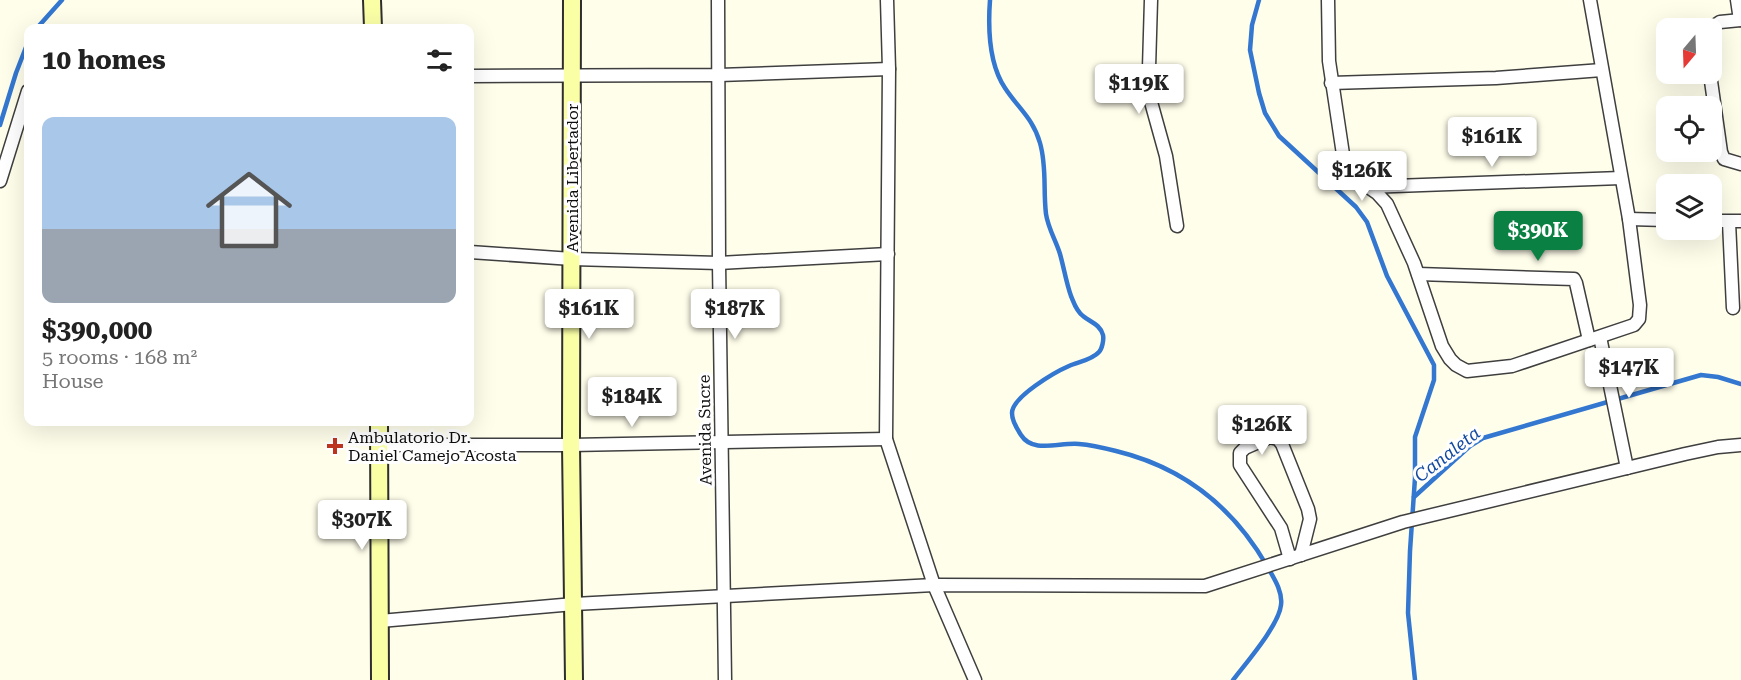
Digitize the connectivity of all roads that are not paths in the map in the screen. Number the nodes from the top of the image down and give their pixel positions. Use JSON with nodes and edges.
{"nodes":[{"id":1,"x":372,"y":0,"type":"edge"},
{"id":2,"x":572,"y":0,"type":"edge"},
{"id":3,"x":718,"y":0,"type":"edge"},
{"id":4,"x":887,"y":0,"type":"edge"},
{"id":5,"x":1151,"y":0,"type":"edge"},
{"id":6,"x":1328,"y":0,"type":"edge"},
{"id":7,"x":1590,"y":0,"type":"edge"},
{"id":8,"x":1737,"y":0,"type":"edge"},
{"id":9,"x":1741,"y":20,"type":"edge"},
{"id":10,"x":1722,"y":22,"type":"edge"},
{"id":11,"x":373,"y":24,"type":"edge"},
{"id":12,"x":889,"y":69,"type":"junction"},
{"id":13,"x":1602,"y":70,"type":"junction"},
{"id":14,"x":572,"y":75,"type":"junction"},
{"id":15,"x":719,"y":75,"type":"junction"},
{"id":16,"x":474,"y":76,"type":"edge"},
{"id":17,"x":1331,"y":83,"type":"junction"},
{"id":18,"x":1711,"y":84,"type":"edge"},
{"id":19,"x":24,"y":104,"type":"edge"},
{"id":20,"x":1741,"y":164,"type":"edge"},
{"id":21,"x":1621,"y":178,"type":"junction"},
{"id":22,"x":0,"y":181,"type":"edge"},
{"id":23,"x":1366,"y":187,"type":"junction"},
{"id":24,"x":1629,"y":219,"type":"junction"},
{"id":25,"x":1656,"y":220,"type":"edge"},
{"id":26,"x":1735,"y":221,"type":"edge"},
{"id":27,"x":1177,"y":226,"type":"dead end"},
{"id":28,"x":474,"y":252,"type":"edge"},
{"id":29,"x":888,"y":255,"type":"junction"},
{"id":30,"x":572,"y":259,"type":"junction"},
{"id":31,"x":719,"y":263,"type":"junction"},
{"id":32,"x":1418,"y":274,"type":"junction"},
{"id":33,"x":1733,"y":308,"type":"dead end"},
{"id":34,"x":1594,"y":338,"type":"junction"},
{"id":35,"x":379,"y":426,"type":"edge"},
{"id":36,"x":886,"y":439,"type":"junction"},
{"id":37,"x":721,"y":441,"type":"junction"},
{"id":38,"x":379,"y":445,"type":"junction"},
{"id":39,"x":571,"y":445,"type":"junction"},
{"id":40,"x":1741,"y":445,"type":"edge"},
{"id":41,"x":1627,"y":468,"type":"junction"},
{"id":42,"x":1295,"y":557,"type":"junction"},
{"id":43,"x":934,"y":585,"type":"junction"},
{"id":44,"x":724,"y":596,"type":"junction"},
{"id":45,"x":574,"y":604,"type":"junction"},
{"id":46,"x":380,"y":621,"type":"junction"},
{"id":47,"x":380,"y":680,"type":"edge"},
{"id":48,"x":574,"y":680,"type":"edge"},
{"id":49,"x":725,"y":680,"type":"edge"},
{"id":50,"x":975,"y":680,"type":"edge"}],
"edges":[{"from":1,"to":11,"type":"main road"},
{"from":2,"to":14,"type":"main road","name":"Avenida Libertador"},
{"from":3,"to":15,"type":"street","name":"Avenida Sucre"},
{"from":4,"to":12,"type":"street"},
{"from":5,"to":27,"type":"street"},
{"from":6,"to":17,"type":"street"},
{"from":7,"to":13,"type":"street"},
{"from":8,"to":9,"type":"street"},
{"from":9,"to":10,"type":"street"},
{"from":12,"to":15,"type":"street"},
{"from":12,"to":29,"type":"street"},
{"from":13,"to":17,"type":"street"},
{"from":13,"to":21,"type":"street"},
{"from":14,"to":15,"type":"street"},
{"from":14,"to":16,"type":"street"},
{"from":14,"to":30,"type":"main road","name":"Avenida Libertador"},
{"from":15,"to":31,"type":"street","name":"Avenida Sucre"},
{"from":17,"to":23,"type":"street"},
{"from":18,"to":20,"type":"street"},
{"from":19,"to":22,"type":"street"},
{"from":21,"to":23,"type":"street"},
{"from":21,"to":24,"type":"street"},
{"from":23,"to":32,"type":"street"},
{"from":24,"to":25,"type":"street"},
{"from":24,"to":34,"type":"street"},
{"from":26,"to":33,"type":"street"},
{"from":28,"to":30,"type":"street"},
{"from":29,"to":31,"type":"street"},
{"from":29,"to":36,"type":"street"},
{"from":30,"to":31,"type":"street"},
{"from":30,"to":39,"type":"main road","name":"Avenida Libertador"},
{"from":31,"to":37,"type":"street","name":"Avenida Sucre"},
{"from":32,"to":34,"type":"street"},
{"from":32,"to":34,"type":"street"},
{"from":34,"to":41,"type":"street"},
{"from":35,"to":38,"type":"main road"},
{"from":36,"to":37,"type":"street"},
{"from":36,"to":43,"type":"street"},
{"from":37,"to":39,"type":"street"},
{"from":37,"to":44,"type":"street","name":"Avenida Sucre"},
{"from":38,"to":39,"type":"street"},
{"from":38,"to":46,"type":"main road"},
{"from":39,"to":45,"type":"main road","name":"Avenida Libertador"},
{"from":40,"to":41,"type":"street"},
{"from":41,"to":42,"type":"street"},
{"from":42,"to":42,"type":"street"},
{"from":42,"to":43,"type":"street"},
{"from":43,"to":44,"type":"street"},
{"from":43,"to":50,"type":"street"},
{"from":44,"to":45,"type":"street"},
{"from":44,"to":49,"type":"street","name":"Avenida Sucre"},
{"from":45,"to":46,"type":"street"},
{"from":45,"to":48,"type":"main road","name":"Avenida Libertador"},
{"from":46,"to":47,"type":"main road"}]}
